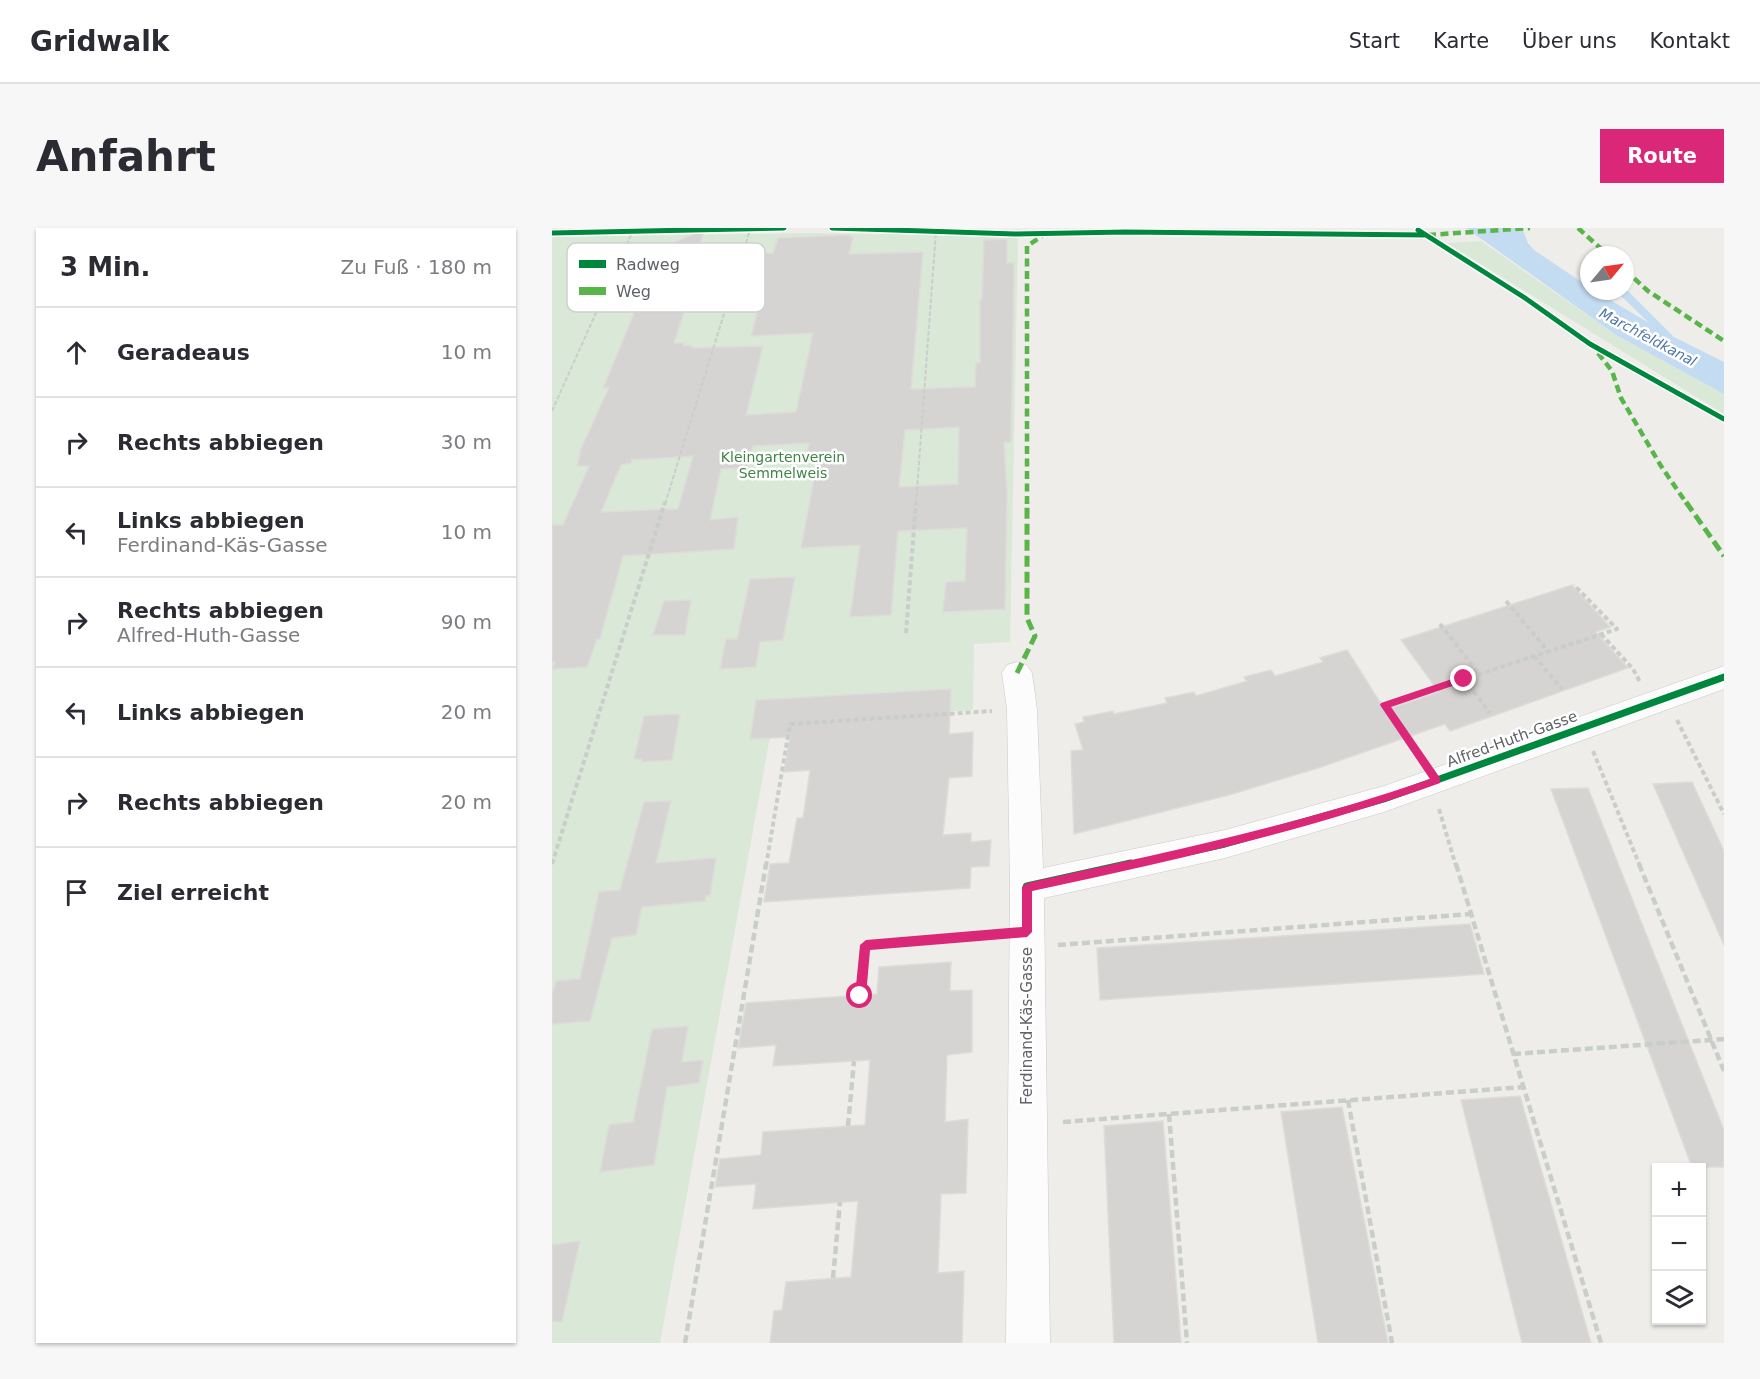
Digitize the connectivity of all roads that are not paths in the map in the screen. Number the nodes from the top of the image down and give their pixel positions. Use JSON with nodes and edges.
{"nodes":[{"id":1,"x":1017,"y":673,"type":"dead end"},
{"id":2,"x":1724,"y":677,"type":"edge"},
{"id":3,"x":1027,"y":887,"type":"junction"},
{"id":4,"x":1028,"y":1343,"type":"edge"}],
"edges":[{"from":1,"to":3,"type":"street","name":"Ferdinand-Käs-Gasse"},
{"from":2,"to":3,"type":"street","name":"Alfred-Huth-Gasse"},
{"from":3,"to":4,"type":"street","name":"Ferdinand-Käs-Gasse"}]}
